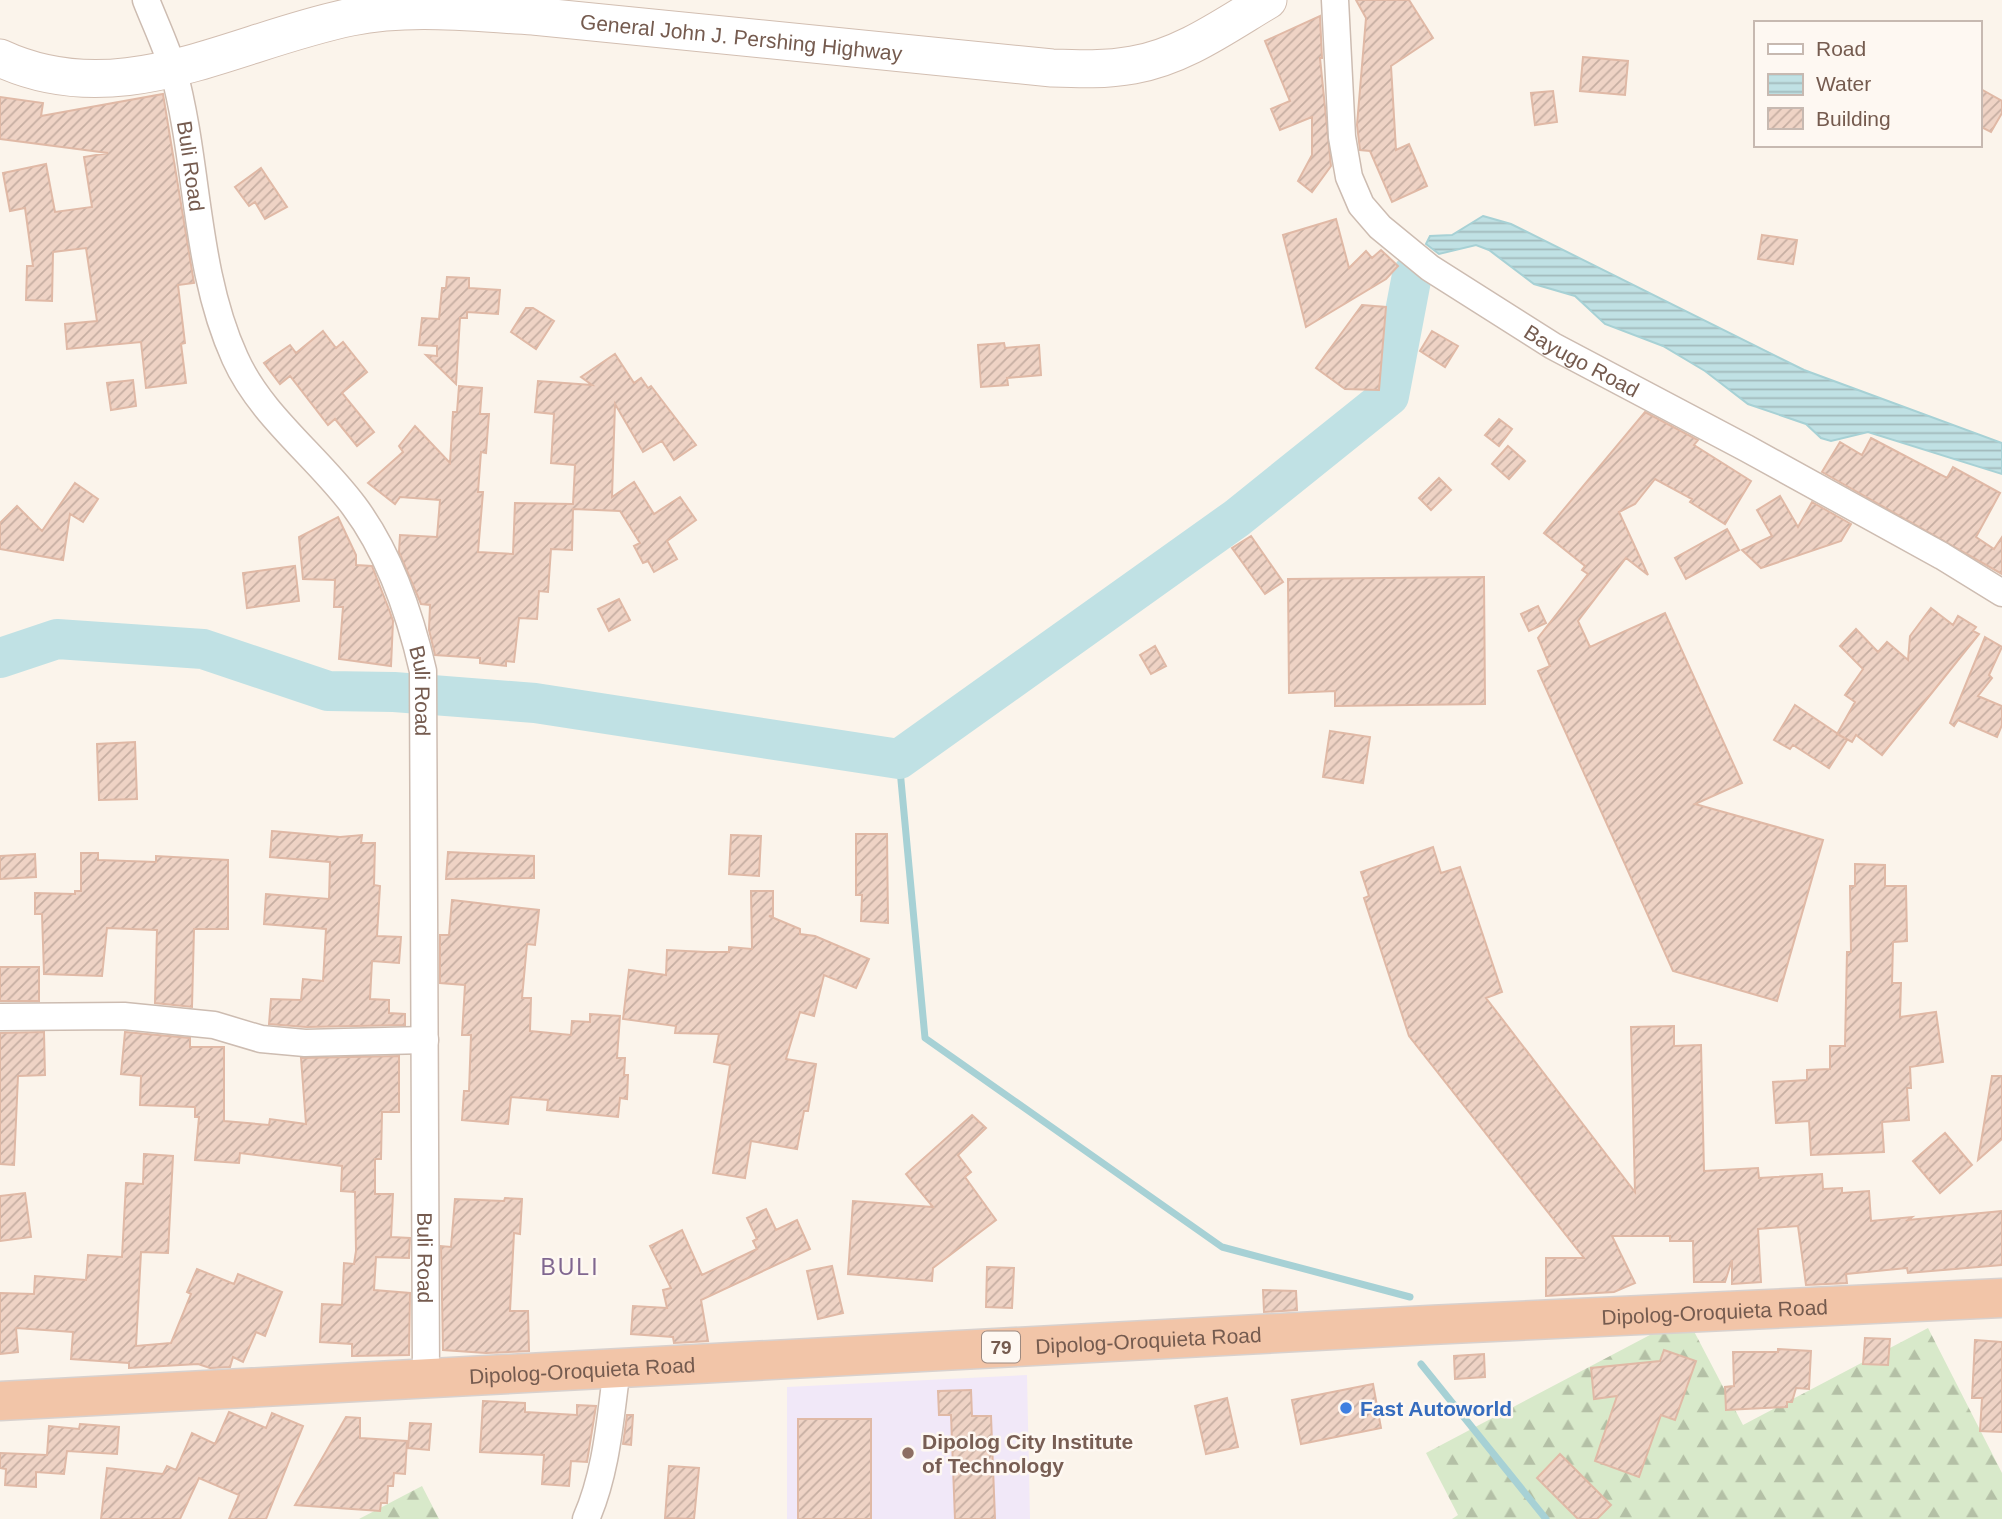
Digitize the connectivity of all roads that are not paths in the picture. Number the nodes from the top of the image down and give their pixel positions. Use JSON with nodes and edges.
{"nodes":[{"id":1,"x":146,"y":0,"type":"edge"},
{"id":2,"x":1268,"y":0,"type":"edge"},
{"id":3,"x":1335,"y":0,"type":"edge"},
{"id":4,"x":0,"y":58,"type":"edge"},
{"id":5,"x":173,"y":70,"type":"junction"},
{"id":6,"x":2002,"y":593,"type":"edge"},
{"id":7,"x":0,"y":1017,"type":"edge"},
{"id":8,"x":425,"y":1040,"type":"junction"},
{"id":9,"x":2002,"y":1298,"type":"edge"},
{"id":10,"x":617,"y":1368,"type":"junction"},
{"id":11,"x":426,"y":1378,"type":"junction"},
{"id":12,"x":0,"y":1401,"type":"edge"},
{"id":13,"x":586,"y":1519,"type":"edge"}],
"edges":[{"from":1,"to":5,"type":"street","name":"Buli Road"},
{"from":2,"to":5,"type":"main road","name":"General John J. Pershing Highway"},
{"from":3,"to":6,"type":"street","name":"Bayugo Road"},
{"from":4,"to":5,"type":"main road","name":"General John J. Pershing Highway"},
{"from":5,"to":8,"type":"street","name":"Buli Road"},
{"from":7,"to":8,"type":"street"},
{"from":8,"to":11,"type":"street","name":"Buli Road"},
{"from":9,"to":10,"type":"highway","name":"Dipolog-Oroquieta Road","number":"79"},
{"from":10,"to":11,"type":"highway","name":"Dipolog-Oroquieta Road","number":"79"},
{"from":10,"to":13,"type":"street"},
{"from":11,"to":12,"type":"highway","name":"Dipolog-Oroquieta Road","number":"79"}]}
